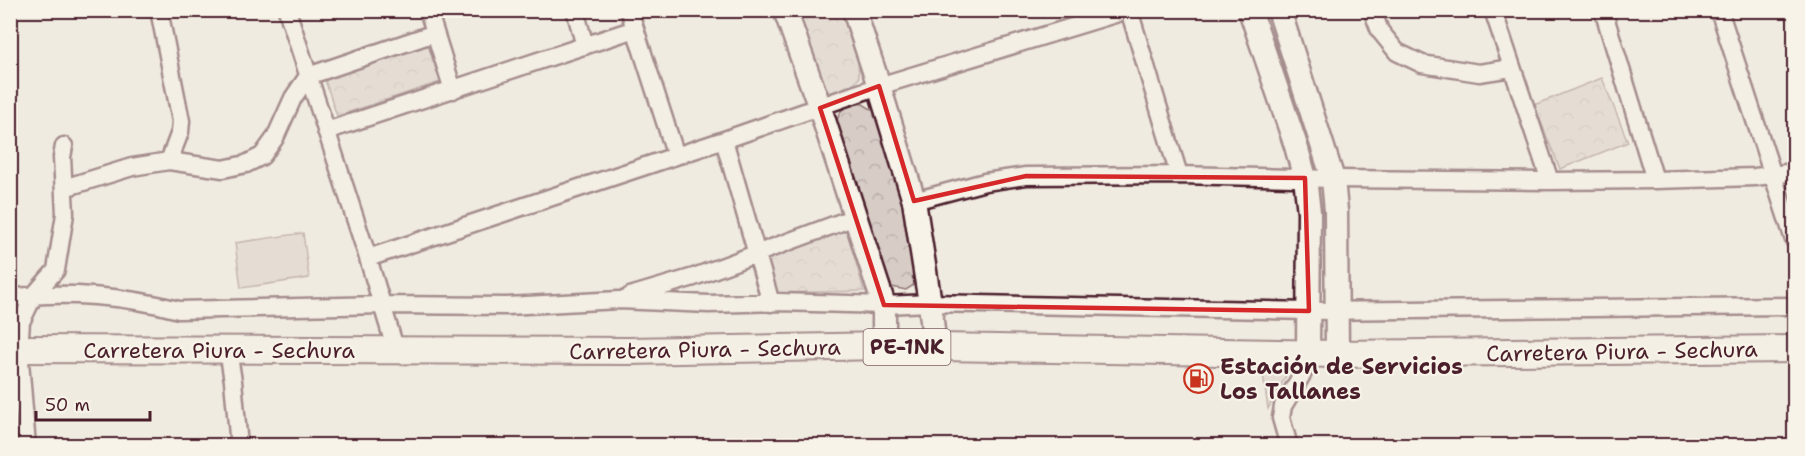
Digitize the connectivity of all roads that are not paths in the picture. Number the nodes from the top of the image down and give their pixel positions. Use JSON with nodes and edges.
{"nodes":[{"id":1,"x":159,"y":10,"type":"edge"},
{"id":2,"x":287,"y":10,"type":"edge"},
{"id":3,"x":428,"y":10,"type":"edge"},
{"id":4,"x":575,"y":10,"type":"edge"},
{"id":5,"x":629,"y":10,"type":"edge"},
{"id":6,"x":785,"y":10,"type":"edge"},
{"id":7,"x":854,"y":10,"type":"edge"},
{"id":8,"x":1129,"y":10,"type":"edge"},
{"id":9,"x":1250,"y":10,"type":"edge"},
{"id":10,"x":1279,"y":10,"type":"edge"},
{"id":11,"x":1372,"y":10,"type":"edge"},
{"id":12,"x":1493,"y":10,"type":"edge"},
{"id":13,"x":1603,"y":10,"type":"edge"},
{"id":14,"x":1719,"y":10,"type":"edge"},
{"id":15,"x":635,"y":29,"type":"junction"},
{"id":16,"x":435,"y":33,"type":"junction"},
{"id":17,"x":585,"y":46,"type":"junction"},
{"id":18,"x":1512,"y":68,"type":"junction"},
{"id":19,"x":308,"y":76,"type":"junction"},
{"id":20,"x":879,"y":86,"type":"junction"},
{"id":21,"x":453,"y":90,"type":"junction"},
{"id":22,"x":820,"y":108,"type":"junction"},
{"id":23,"x":326,"y":131,"type":"junction"},
{"id":24,"x":724,"y":140,"type":"junction"},
{"id":25,"x":64,"y":146,"type":"dead end"},
{"id":26,"x":676,"y":156,"type":"junction"},
{"id":27,"x":169,"y":161,"type":"junction"},
{"id":28,"x":1794,"y":172,"type":"edge"},
{"id":29,"x":1179,"y":175,"type":"junction"},
{"id":30,"x":1774,"y":176,"type":"junction"},
{"id":31,"x":1305,"y":178,"type":"junction"},
{"id":32,"x":1333,"y":179,"type":"junction"},
{"id":33,"x":1655,"y":180,"type":"junction"},
{"id":34,"x":1550,"y":181,"type":"junction"},
{"id":35,"x":64,"y":188,"type":"junction"},
{"id":36,"x":914,"y":201,"type":"junction"},
{"id":37,"x":855,"y":217,"type":"junction"},
{"id":38,"x":1794,"y":240,"type":"edge"},
{"id":39,"x":757,"y":253,"type":"junction"},
{"id":40,"x":368,"y":258,"type":"junction"},
{"id":41,"x":34,"y":295,"type":"junction"},
{"id":42,"x":10,"y":298,"type":"edge"},
{"id":43,"x":619,"y":300,"type":"junction"},
{"id":44,"x":771,"y":303,"type":"junction"},
{"id":45,"x":930,"y":303,"type":"junction"},
{"id":46,"x":382,"y":305,"type":"junction"},
{"id":47,"x":884,"y":305,"type":"junction"},
{"id":48,"x":1794,"y":306,"type":"edge"},
{"id":49,"x":1309,"y":311,"type":"junction"},
{"id":50,"x":1337,"y":311,"type":"junction"},
{"id":51,"x":884,"y":346,"type":"junction"},
{"id":52,"x":935,"y":348,"type":"junction"},
{"id":53,"x":15,"y":349,"type":"edge"},
{"id":54,"x":1794,"y":349,"type":"edge"},
{"id":55,"x":228,"y":350,"type":"junction"},
{"id":56,"x":396,"y":351,"type":"junction"},
{"id":57,"x":1308,"y":354,"type":"junction"},
{"id":58,"x":1337,"y":354,"type":"junction"},
{"id":59,"x":27,"y":446,"type":"edge"},
{"id":60,"x":239,"y":446,"type":"edge"},
{"id":61,"x":1289,"y":446,"type":"edge"}],
"edges":[{"from":1,"to":27,"type":"street"},
{"from":2,"to":19,"type":"street"},
{"from":3,"to":16,"type":"street"},
{"from":4,"to":17,"type":"street"},
{"from":5,"to":15,"type":"street"},
{"from":6,"to":22,"type":"street"},
{"from":7,"to":20,"type":"street"},
{"from":8,"to":20,"type":"street"},
{"from":8,"to":29,"type":"street"},
{"from":9,"to":31,"type":"street"},
{"from":10,"to":32,"type":"street"},
{"from":11,"to":18,"type":"street"},
{"from":12,"to":18,"type":"street"},
{"from":13,"to":33,"type":"street"},
{"from":14,"to":30,"type":"street"},
{"from":15,"to":17,"type":"street"},
{"from":15,"to":26,"type":"street"},
{"from":16,"to":19,"type":"street"},
{"from":16,"to":21,"type":"street"},
{"from":17,"to":21,"type":"street"},
{"from":18,"to":34,"type":"street"},
{"from":19,"to":23,"type":"street"},
{"from":19,"to":27,"type":"street"},
{"from":20,"to":22,"type":"street"},
{"from":20,"to":36,"type":"street"},
{"from":21,"to":23,"type":"street"},
{"from":22,"to":24,"type":"street"},
{"from":22,"to":37,"type":"street"},
{"from":23,"to":40,"type":"street"},
{"from":24,"to":26,"type":"street"},
{"from":24,"to":39,"type":"street"},
{"from":25,"to":35,"type":"street"},
{"from":26,"to":40,"type":"street"},
{"from":27,"to":35,"type":"street"},
{"from":28,"to":30,"type":"street"},
{"from":29,"to":31,"type":"street"},
{"from":29,"to":36,"type":"street"},
{"from":30,"to":33,"type":"street"},
{"from":30,"to":38,"type":"street"},
{"from":31,"to":32,"type":"street"},
{"from":31,"to":49,"type":"street"},
{"from":32,"to":34,"type":"street"},
{"from":32,"to":50,"type":"street"},
{"from":33,"to":34,"type":"street"},
{"from":35,"to":41,"type":"street"},
{"from":36,"to":45,"type":"street"},
{"from":37,"to":39,"type":"street"},
{"from":37,"to":47,"type":"street"},
{"from":39,"to":43,"type":"street"},
{"from":39,"to":44,"type":"street"},
{"from":40,"to":46,"type":"street"},
{"from":41,"to":42,"type":"street"},
{"from":41,"to":46,"type":"street"},
{"from":41,"to":53,"type":"street"},
{"from":43,"to":44,"type":"street"},
{"from":43,"to":46,"type":"street"},
{"from":44,"to":47,"type":"street"},
{"from":45,"to":47,"type":"street"},
{"from":45,"to":49,"type":"street"},
{"from":45,"to":52,"type":"street"},
{"from":46,"to":56,"type":"street"},
{"from":47,"to":51,"type":"street"},
{"from":48,"to":50,"type":"street"},
{"from":49,"to":50,"type":"street"},
{"from":49,"to":57,"type":"street"},
{"from":50,"to":58,"type":"street"},
{"from":51,"to":52,"type":"main road","name":"Carretera Piura - Sechura","number":"PE-1NK"},
{"from":51,"to":56,"type":"main road","name":"Carretera Piura - Sechura","number":"PE-1NK"},
{"from":52,"to":57,"type":"main road","name":"Carretera Piura - Sechura","number":"PE-1NK"},
{"from":53,"to":55,"type":"main road","name":"Carretera Piura - Sechura","number":"PE-1NK"},
{"from":53,"to":59,"type":"street"},
{"from":54,"to":58,"type":"main road","name":"Carretera Piura - Sechura","number":"PE-1NK"},
{"from":55,"to":56,"type":"main road","name":"Carretera Piura - Sechura","number":"PE-1NK"},
{"from":55,"to":60,"type":"street"},
{"from":57,"to":58,"type":"main road","name":"Carretera Piura - Sechura","number":"PE-1NK"},
{"from":57,"to":61,"type":"street"}]}
